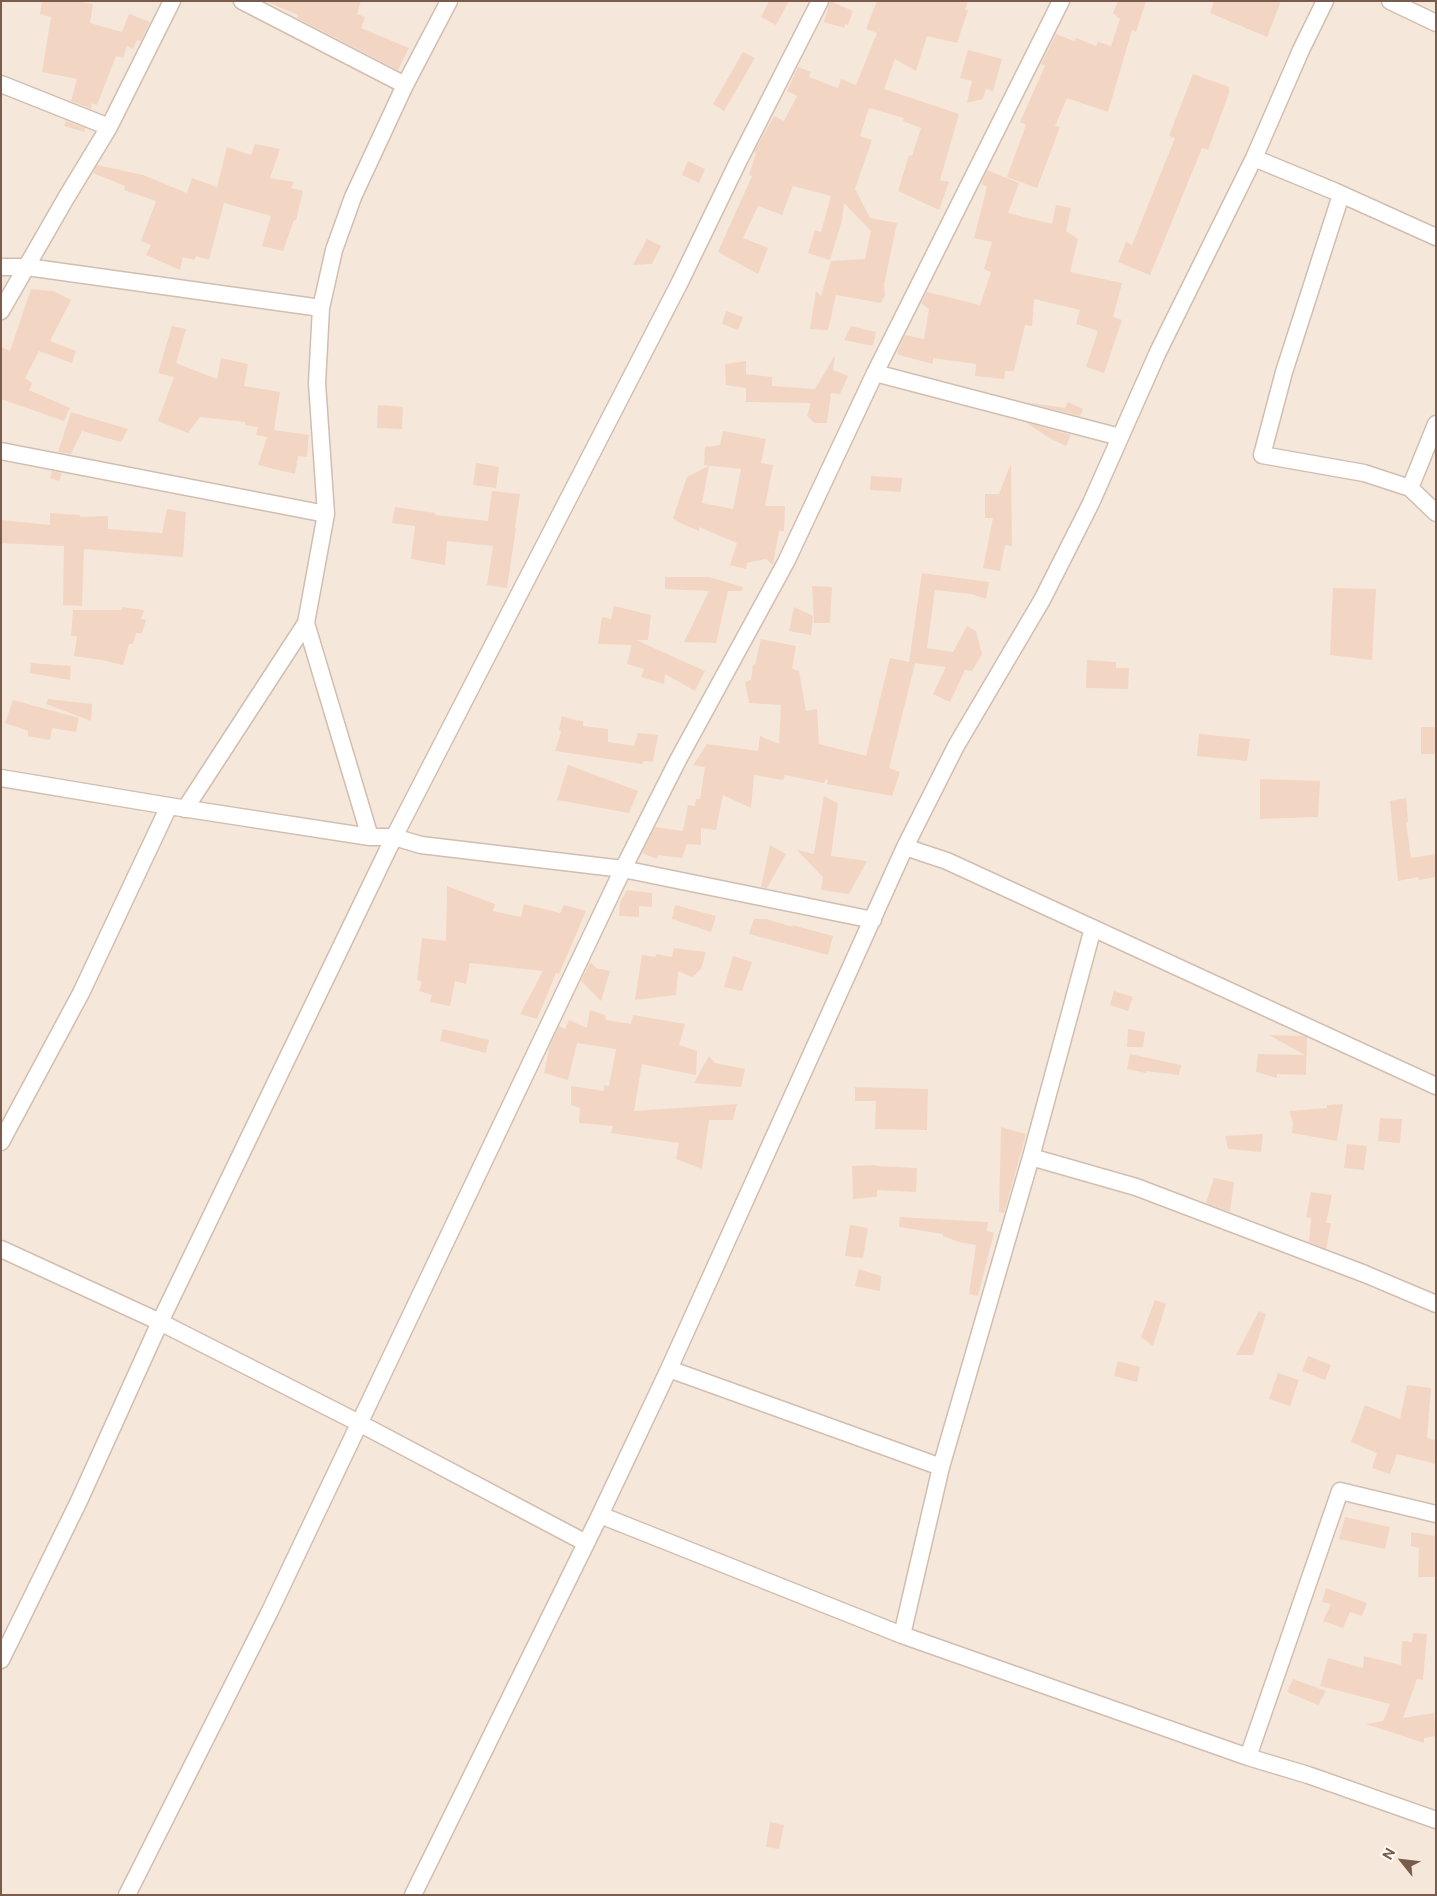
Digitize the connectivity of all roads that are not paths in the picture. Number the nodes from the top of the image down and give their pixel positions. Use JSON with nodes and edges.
{"nodes":[{"id":1,"x":172,"y":1,"type":"edge"},
{"id":2,"x":242,"y":1,"type":"edge"},
{"id":3,"x":449,"y":1,"type":"edge"},
{"id":4,"x":820,"y":1,"type":"edge"},
{"id":5,"x":1061,"y":1,"type":"edge"},
{"id":6,"x":1325,"y":1,"type":"edge"},
{"id":7,"x":1390,"y":1,"type":"edge"},
{"id":8,"x":1436,"y":23,"type":"edge"},
{"id":9,"x":1,"y":84,"type":"edge"},
{"id":10,"x":405,"y":85,"type":"junction"},
{"id":11,"x":109,"y":127,"type":"junction"},
{"id":12,"x":1254,"y":158,"type":"junction"},
{"id":13,"x":1342,"y":195,"type":"junction"},
{"id":14,"x":1436,"y":238,"type":"edge"},
{"id":15,"x":1,"y":267,"type":"edge"},
{"id":16,"x":27,"y":267,"type":"junction"},
{"id":17,"x":321,"y":308,"type":"junction"},
{"id":18,"x":1,"y":311,"type":"edge"},
{"id":19,"x":875,"y":373,"type":"junction"},
{"id":20,"x":1436,"y":424,"type":"edge"},
{"id":21,"x":1120,"y":437,"type":"junction"},
{"id":22,"x":1,"y":451,"type":"edge"},
{"id":23,"x":1410,"y":488,"type":"junction"},
{"id":24,"x":1436,"y":513,"type":"edge"},
{"id":25,"x":326,"y":514,"type":"junction"},
{"id":26,"x":306,"y":623,"type":"junction"},
{"id":27,"x":1,"y":778,"type":"edge"},
{"id":28,"x":168,"y":806,"type":"junction"},
{"id":29,"x":185,"y":809,"type":"junction"},
{"id":30,"x":370,"y":836,"type":"junction"},
{"id":31,"x":394,"y":837,"type":"junction"},
{"id":32,"x":905,"y":847,"type":"junction"},
{"id":33,"x":623,"y":869,"type":"junction"},
{"id":34,"x":874,"y":920,"type":"junction"},
{"id":35,"x":1093,"y":928,"type":"junction"},
{"id":36,"x":1436,"y":1086,"type":"edge"},
{"id":37,"x":1,"y":1142,"type":"edge"},
{"id":38,"x":1031,"y":1157,"type":"junction"},
{"id":39,"x":1,"y":1249,"type":"edge"},
{"id":40,"x":1436,"y":1304,"type":"edge"},
{"id":41,"x":160,"y":1322,"type":"junction"},
{"id":42,"x":669,"y":1369,"type":"junction"},
{"id":43,"x":359,"y":1423,"type":"junction"},
{"id":44,"x":941,"y":1467,"type":"junction"},
{"id":45,"x":1436,"y":1514,"type":"edge"},
{"id":46,"x":600,"y":1515,"type":"junction"},
{"id":47,"x":586,"y":1543,"type":"junction"},
{"id":48,"x":902,"y":1635,"type":"junction"},
{"id":49,"x":1,"y":1660,"type":"edge"},
{"id":50,"x":1248,"y":1757,"type":"junction"},
{"id":51,"x":1436,"y":1820,"type":"edge"},
{"id":52,"x":127,"y":1895,"type":"edge"},
{"id":53,"x":412,"y":1895,"type":"edge"}],
"edges":[{"from":1,"to":11,"type":"street"},
{"from":2,"to":10,"type":"street"},
{"from":3,"to":10,"type":"street"},
{"from":4,"to":31,"type":"street"},
{"from":5,"to":19,"type":"street"},
{"from":6,"to":12,"type":"street"},
{"from":7,"to":8,"type":"street"},
{"from":9,"to":11,"type":"street"},
{"from":10,"to":17,"type":"street"},
{"from":11,"to":16,"type":"street"},
{"from":12,"to":13,"type":"street"},
{"from":12,"to":21,"type":"street"},
{"from":13,"to":14,"type":"street"},
{"from":13,"to":23,"type":"street"},
{"from":15,"to":16,"type":"street"},
{"from":16,"to":17,"type":"street"},
{"from":16,"to":18,"type":"street"},
{"from":17,"to":25,"type":"street"},
{"from":19,"to":21,"type":"street"},
{"from":19,"to":33,"type":"street"},
{"from":20,"to":23,"type":"street"},
{"from":21,"to":32,"type":"street"},
{"from":22,"to":25,"type":"street"},
{"from":23,"to":24,"type":"street"},
{"from":25,"to":26,"type":"street"},
{"from":26,"to":29,"type":"street"},
{"from":26,"to":30,"type":"street"},
{"from":27,"to":28,"type":"street"},
{"from":28,"to":29,"type":"street"},
{"from":28,"to":37,"type":"street"},
{"from":29,"to":30,"type":"street"},
{"from":30,"to":31,"type":"street"},
{"from":31,"to":33,"type":"street"},
{"from":31,"to":41,"type":"street"},
{"from":32,"to":34,"type":"street"},
{"from":32,"to":35,"type":"street"},
{"from":33,"to":34,"type":"street"},
{"from":33,"to":43,"type":"street"},
{"from":34,"to":42,"type":"street"},
{"from":35,"to":36,"type":"street"},
{"from":35,"to":38,"type":"street"},
{"from":38,"to":40,"type":"street"},
{"from":38,"to":44,"type":"street"},
{"from":39,"to":41,"type":"street"},
{"from":41,"to":43,"type":"street"},
{"from":41,"to":49,"type":"street"},
{"from":42,"to":44,"type":"street"},
{"from":42,"to":46,"type":"street"},
{"from":43,"to":47,"type":"street"},
{"from":43,"to":52,"type":"street"},
{"from":44,"to":48,"type":"street"},
{"from":45,"to":50,"type":"street"},
{"from":46,"to":47,"type":"street"},
{"from":46,"to":48,"type":"street"},
{"from":47,"to":53,"type":"street"},
{"from":48,"to":50,"type":"street"},
{"from":50,"to":51,"type":"street"}]}
